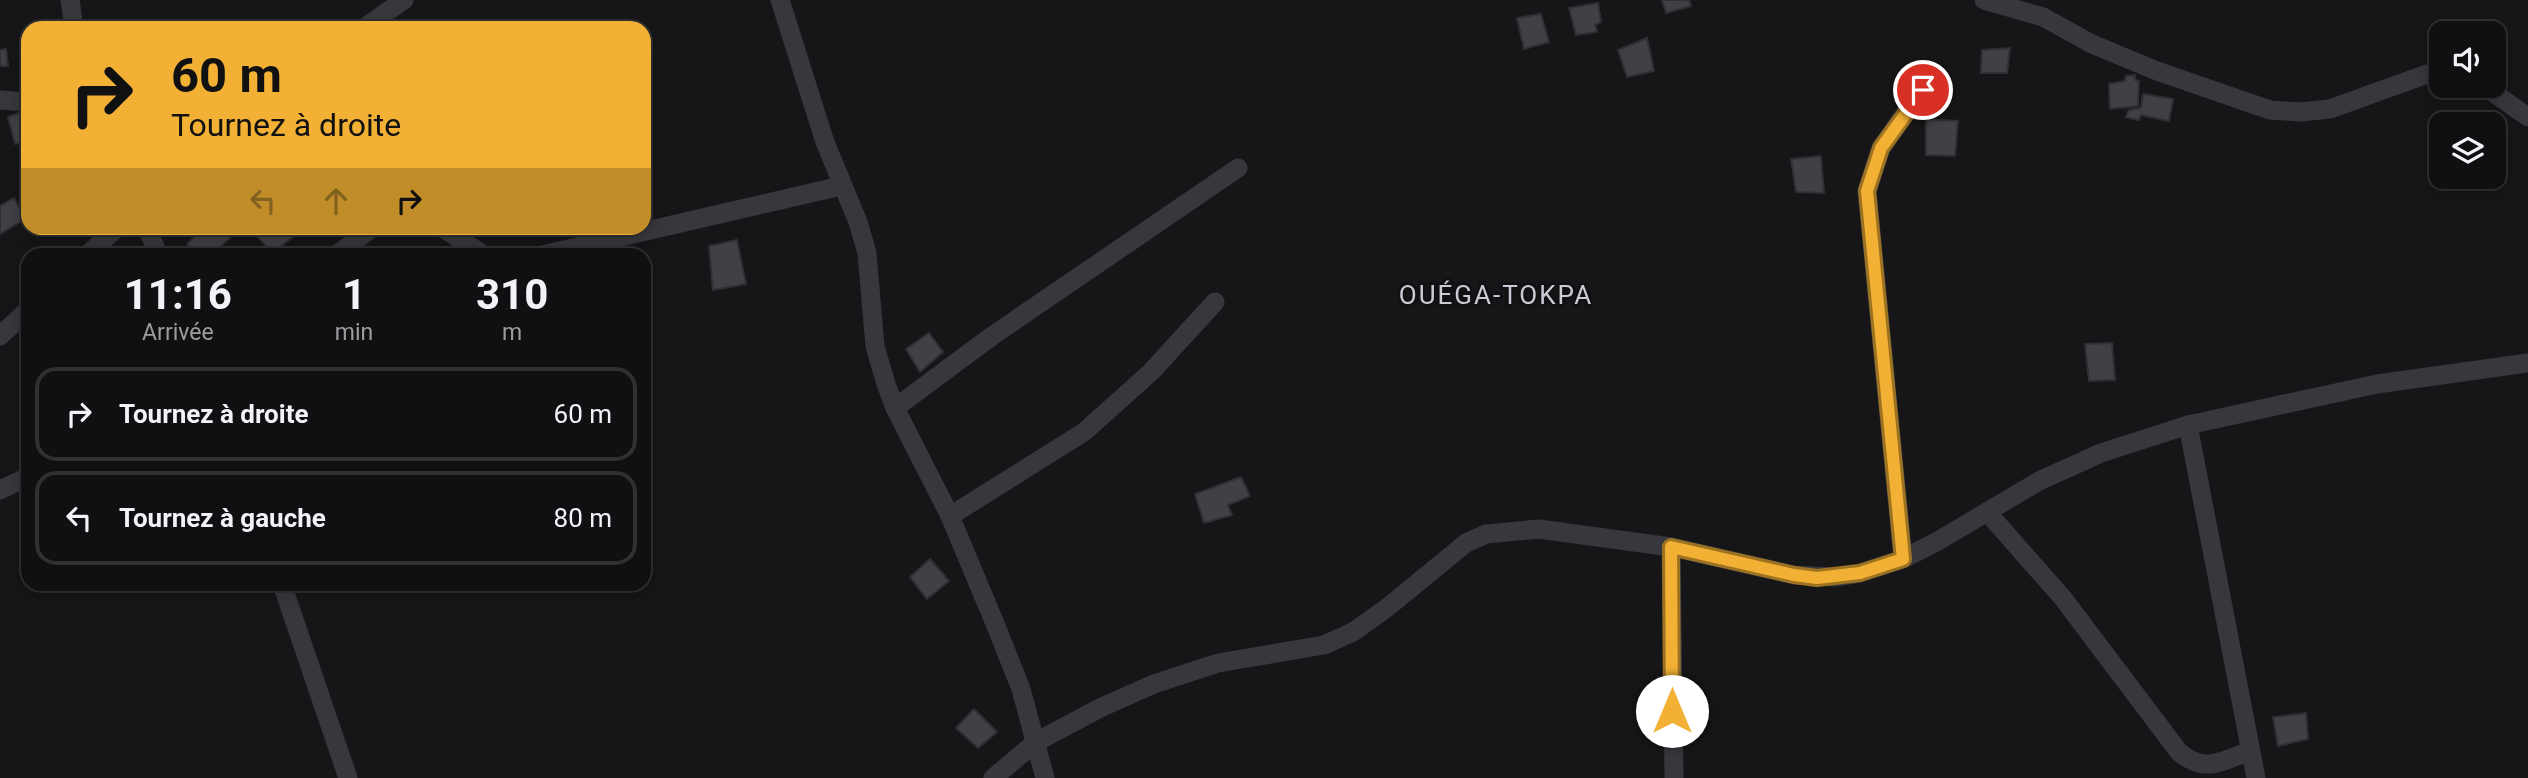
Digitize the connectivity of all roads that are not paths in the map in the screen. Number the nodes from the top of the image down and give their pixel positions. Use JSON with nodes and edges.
{"nodes":[{"id":1,"x":70,"y":0,"type":"edge"},
{"id":2,"x":404,"y":0,"type":"edge"},
{"id":3,"x":780,"y":0,"type":"edge"},
{"id":4,"x":1984,"y":0,"type":"edge"},
{"id":5,"x":73,"y":21,"type":"edge"},
{"id":6,"x":374,"y":21,"type":"edge"},
{"id":7,"x":2429,"y":74,"type":"edge"},
{"id":8,"x":1930,"y":78,"type":"dead end"},
{"id":9,"x":2501,"y":98,"type":"edge"},
{"id":10,"x":0,"y":100,"type":"edge"},
{"id":11,"x":21,"y":102,"type":"edge"},
{"id":12,"x":2528,"y":117,"type":"edge"},
{"id":13,"x":1238,"y":168,"type":"dead end"},
{"id":14,"x":841,"y":186,"type":"junction"},
{"id":15,"x":651,"y":230,"type":"edge"},
{"id":16,"x":105,"y":235,"type":"edge"},
{"id":17,"x":363,"y":235,"type":"edge"},
{"id":18,"x":454,"y":235,"type":"edge"},
{"id":19,"x":629,"y":235,"type":"edge"},
{"id":20,"x":93,"y":248,"type":"edge"},
{"id":21,"x":346,"y":248,"type":"edge"},
{"id":22,"x":473,"y":248,"type":"edge"},
{"id":23,"x":573,"y":248,"type":"edge"},
{"id":24,"x":1215,"y":302,"type":"dead end"},
{"id":25,"x":21,"y":316,"type":"edge"},
{"id":26,"x":0,"y":336,"type":"edge"},
{"id":27,"x":2528,"y":363,"type":"edge"},
{"id":28,"x":895,"y":408,"type":"junction"},
{"id":29,"x":2188,"y":425,"type":"junction"},
{"id":30,"x":21,"y":480,"type":"edge"},
{"id":31,"x":0,"y":490,"type":"edge"},
{"id":32,"x":1987,"y":512,"type":"junction"},
{"id":33,"x":950,"y":516,"type":"junction"},
{"id":34,"x":1671,"y":547,"type":"junction"},
{"id":35,"x":1903,"y":559,"type":"junction"},
{"id":36,"x":284,"y":591,"type":"edge"},
{"id":37,"x":1036,"y":742,"type":"junction"},
{"id":38,"x":2250,"y":751,"type":"junction"},
{"id":39,"x":346,"y":777,"type":"edge"},
{"id":40,"x":993,"y":778,"type":"edge"},
{"id":41,"x":1045,"y":778,"type":"edge"},
{"id":42,"x":1674,"y":778,"type":"edge"},
{"id":43,"x":2256,"y":778,"type":"edge"}],
"edges":[{"from":1,"to":5,"type":"street"},
{"from":2,"to":6,"type":"street"},
{"from":3,"to":14,"type":"street"},
{"from":4,"to":7,"type":"street"},
{"from":8,"to":35,"type":"street"},
{"from":9,"to":12,"type":"street"},
{"from":10,"to":11,"type":"street"},
{"from":13,"to":28,"type":"street"},
{"from":14,"to":15,"type":"street"},
{"from":14,"to":28,"type":"street"},
{"from":16,"to":20,"type":"street"},
{"from":17,"to":21,"type":"street"},
{"from":18,"to":22,"type":"street"},
{"from":19,"to":23,"type":"street"},
{"from":24,"to":33,"type":"street"},
{"from":25,"to":26,"type":"street"},
{"from":27,"to":29,"type":"street"},
{"from":28,"to":33,"type":"street"},
{"from":29,"to":32,"type":"street"},
{"from":29,"to":38,"type":"street"},
{"from":30,"to":31,"type":"street"},
{"from":32,"to":35,"type":"street"},
{"from":32,"to":38,"type":"street"},
{"from":33,"to":37,"type":"street"},
{"from":34,"to":35,"type":"street"},
{"from":34,"to":37,"type":"street"},
{"from":34,"to":42,"type":"street"},
{"from":36,"to":39,"type":"street"},
{"from":37,"to":40,"type":"street"},
{"from":37,"to":41,"type":"street"},
{"from":38,"to":43,"type":"street"}]}
